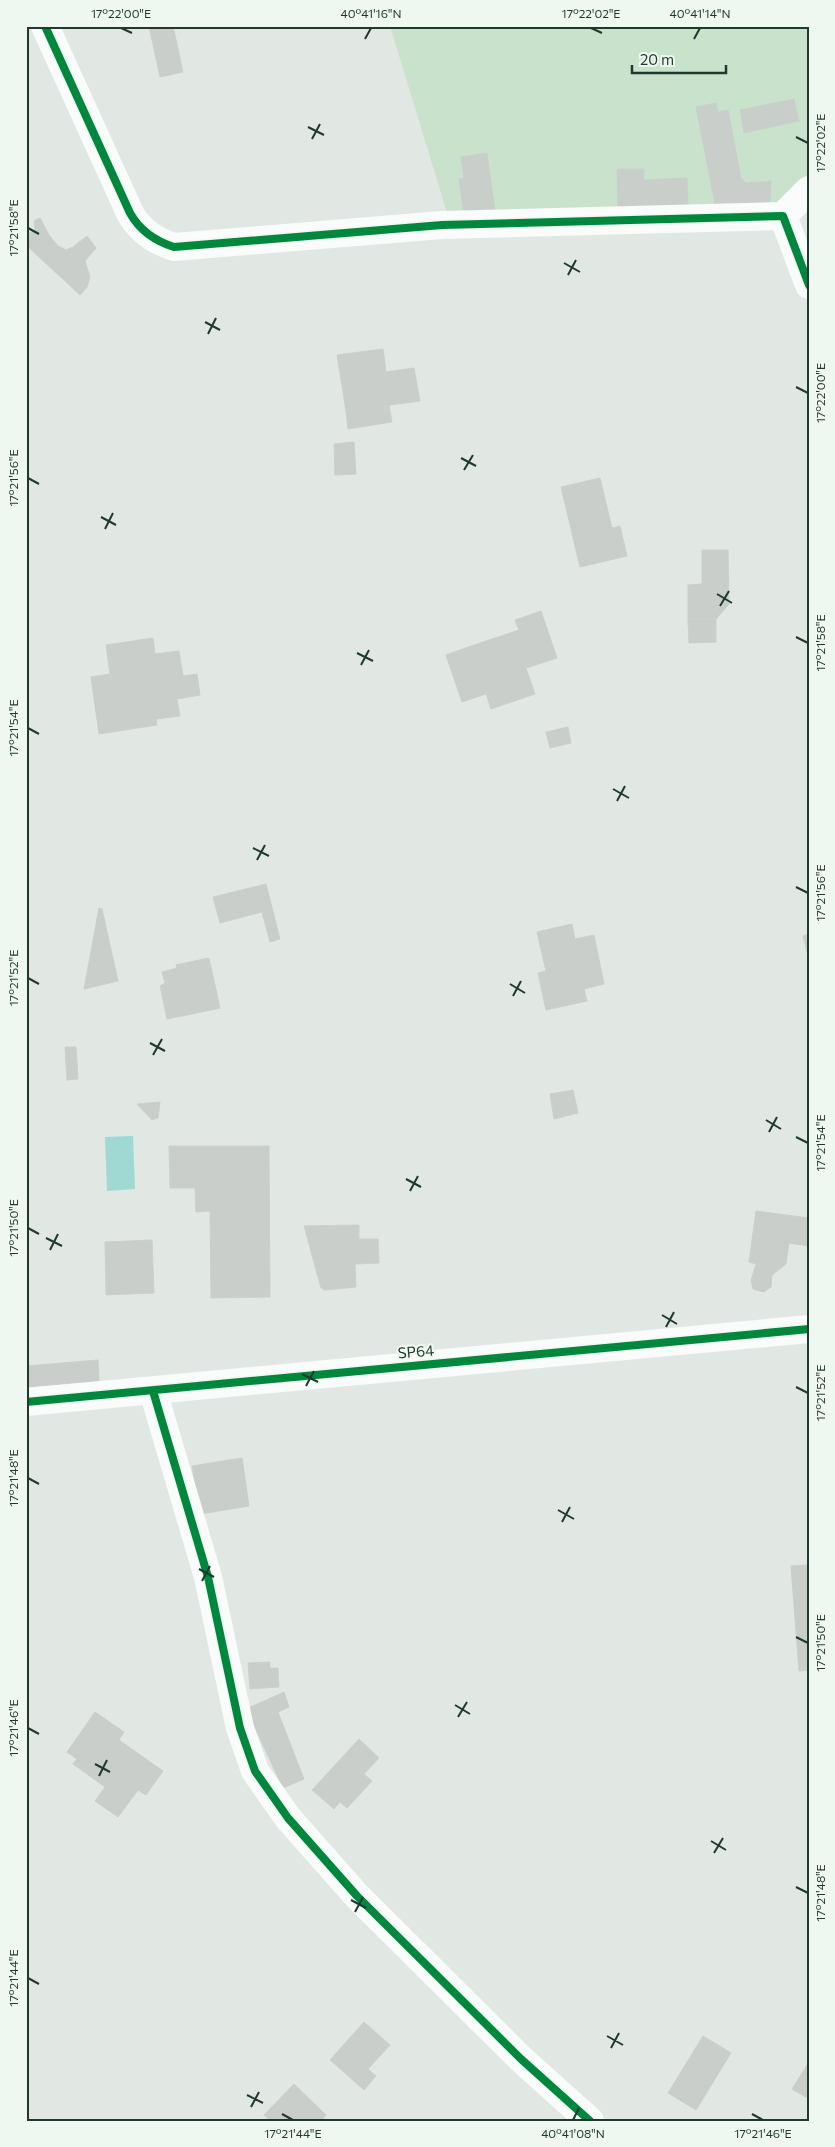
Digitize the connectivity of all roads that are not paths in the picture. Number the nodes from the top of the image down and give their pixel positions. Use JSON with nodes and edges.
{"nodes":[{"id":1,"x":45,"y":26,"type":"edge"},
{"id":2,"x":809,"y":190,"type":"edge"},
{"id":3,"x":783,"y":216,"type":"junction"},
{"id":4,"x":809,"y":284,"type":"edge"},
{"id":5,"x":809,"y":1329,"type":"edge"},
{"id":6,"x":154,"y":1391,"type":"junction"},
{"id":7,"x":26,"y":1402,"type":"edge"},
{"id":8,"x":590,"y":2121,"type":"edge"}],
"edges":[{"from":1,"to":3,"type":"street"},
{"from":2,"to":3,"type":"street"},
{"from":3,"to":4,"type":"street"},
{"from":5,"to":6,"type":"street","name":"SP64","number":"SP64"},
{"from":6,"to":7,"type":"street","name":"SP64","number":"SP64"},
{"from":6,"to":8,"type":"street"}]}
